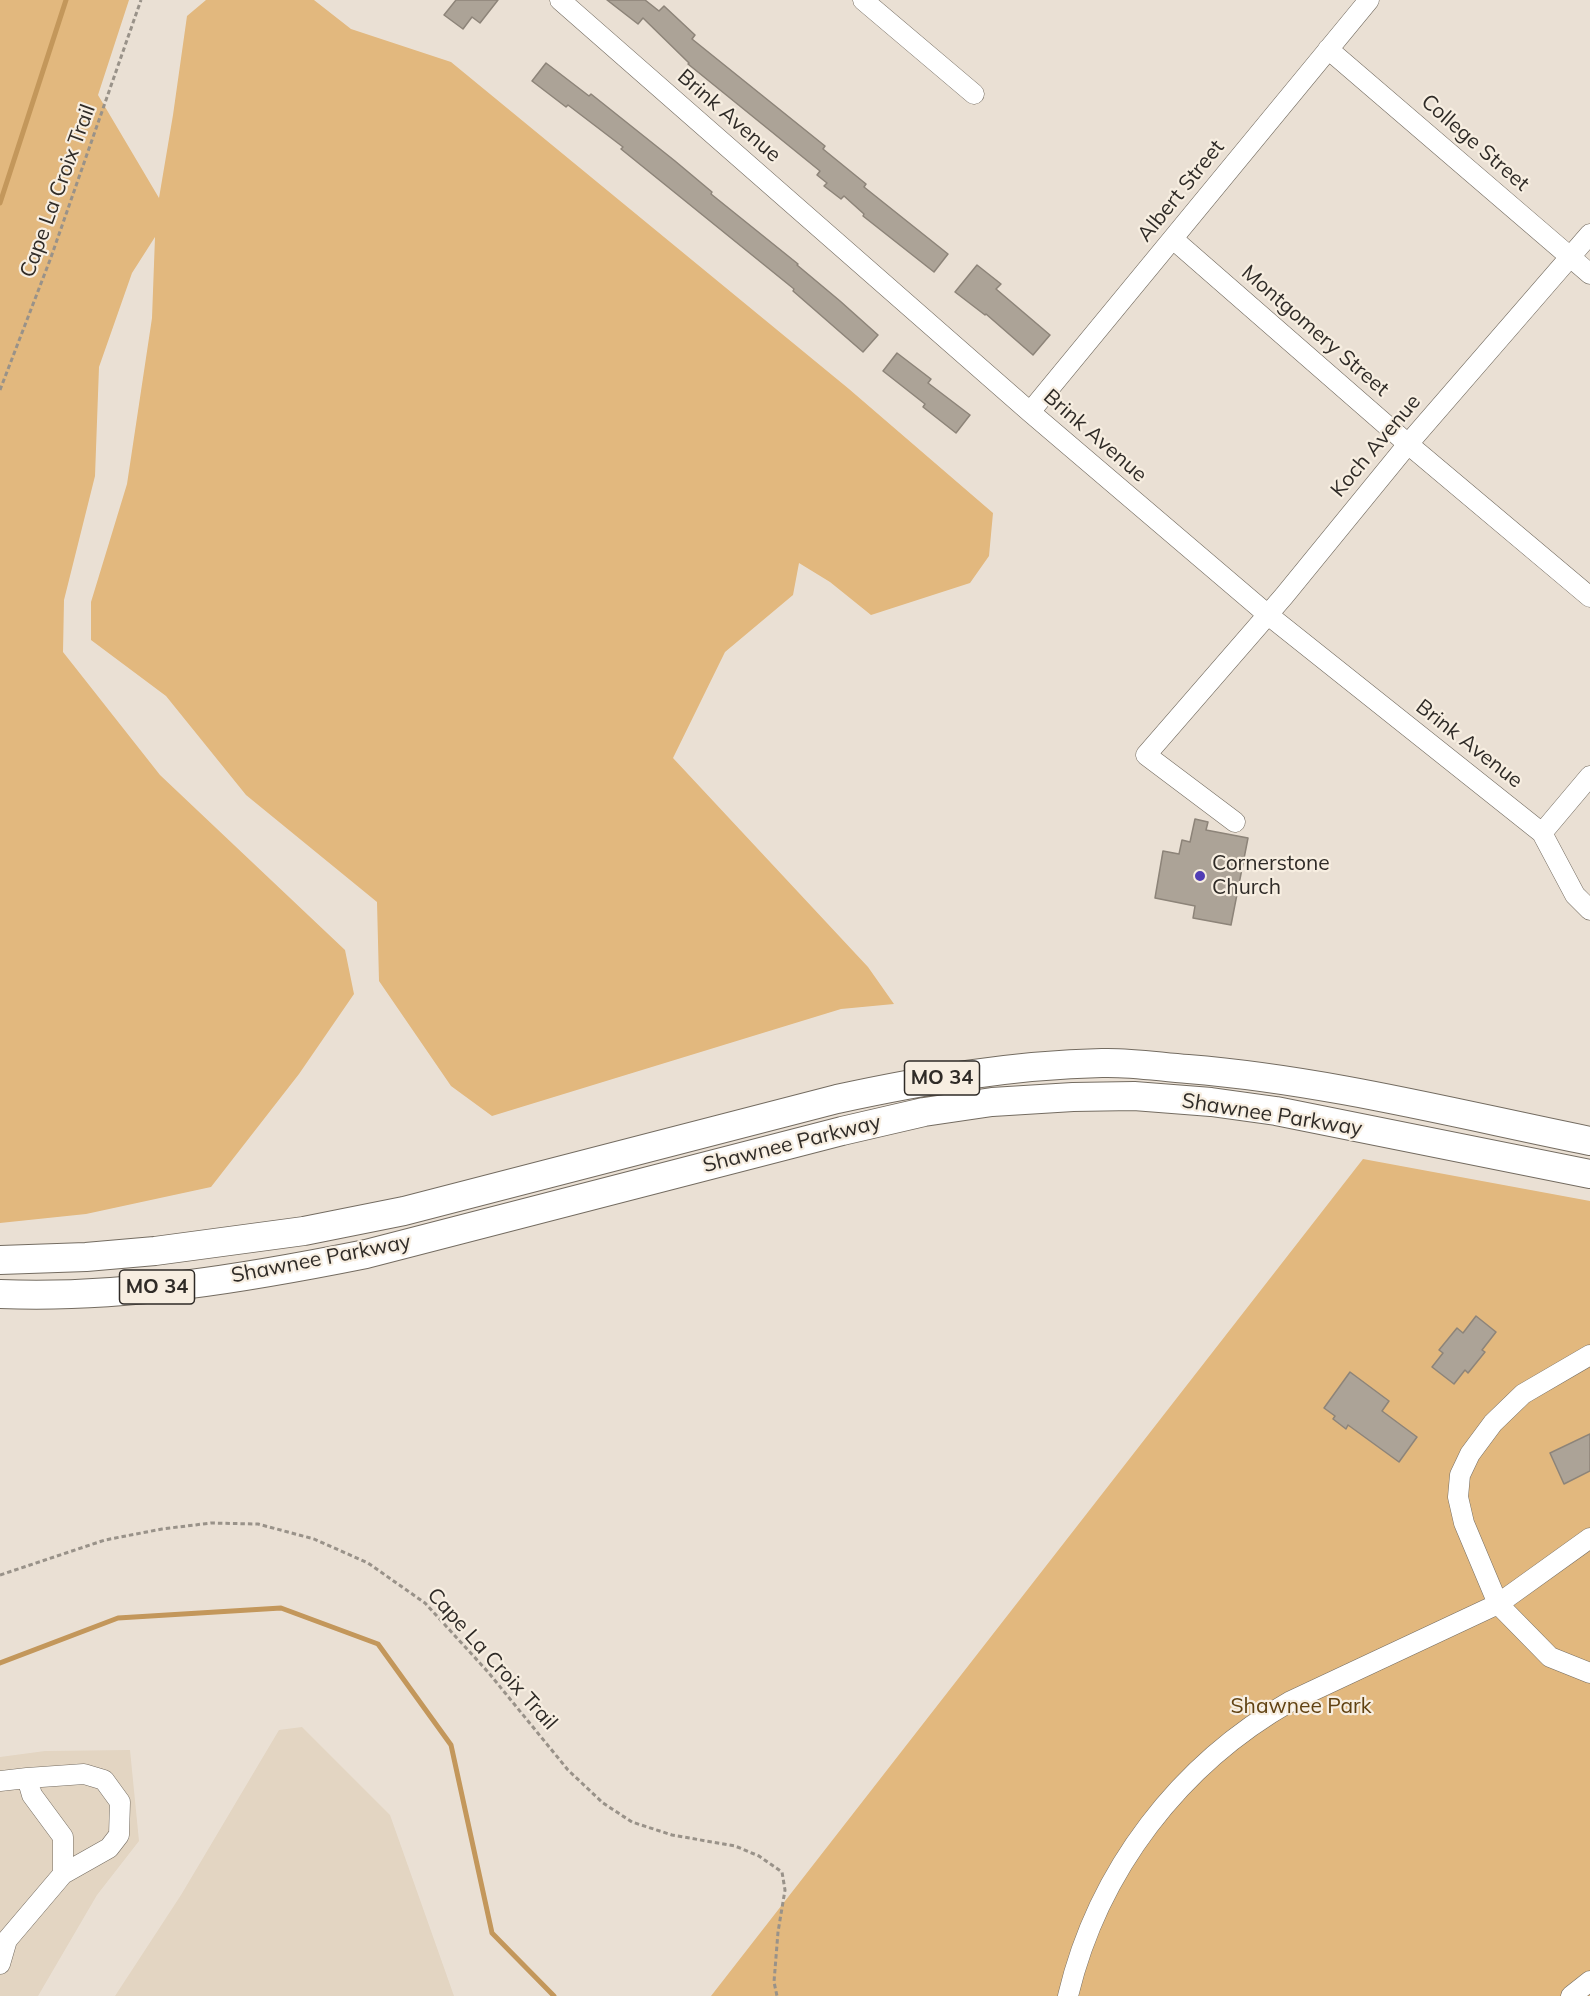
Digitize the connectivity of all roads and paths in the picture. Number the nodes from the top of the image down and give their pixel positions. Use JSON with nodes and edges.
{"nodes":[{"id":1,"x":141,"y":0,"type":"edge"},
{"id":2,"x":560,"y":0,"type":"edge"},
{"id":3,"x":863,"y":0,"type":"edge"},
{"id":4,"x":1369,"y":0,"type":"edge"},
{"id":5,"x":1328,"y":48,"type":"junction"},
{"id":6,"x":974,"y":94,"type":"dead end"},
{"id":7,"x":1590,"y":234,"type":"edge"},
{"id":8,"x":1173,"y":239,"type":"junction"},
{"id":9,"x":1570,"y":256,"type":"junction"},
{"id":10,"x":1590,"y":274,"type":"edge"},
{"id":11,"x":0,"y":390,"type":"edge"},
{"id":12,"x":1030,"y":412,"type":"junction"},
{"id":13,"x":1408,"y":444,"type":"junction"},
{"id":14,"x":1590,"y":597,"type":"edge"},
{"id":15,"x":1267,"y":614,"type":"junction"},
{"id":16,"x":1590,"y":776,"type":"edge"},
{"id":17,"x":1235,"y":822,"type":"dead end"},
{"id":18,"x":1542,"y":833,"type":"junction"},
{"id":19,"x":1590,"y":910,"type":"edge"},
{"id":20,"x":1590,"y":1141,"type":"edge"},
{"id":21,"x":1590,"y":1174,"type":"edge"},
{"id":22,"x":0,"y":1260,"type":"edge"},
{"id":23,"x":0,"y":1294,"type":"edge"},
{"id":24,"x":1590,"y":1355,"type":"edge"},
{"id":25,"x":1590,"y":1538,"type":"edge"},
{"id":26,"x":0,"y":1575,"type":"edge"},
{"id":27,"x":1498,"y":1604,"type":"junction"},
{"id":28,"x":1590,"y":1673,"type":"edge"},
{"id":29,"x":27,"y":1778,"type":"junction"},
{"id":30,"x":0,"y":1780,"type":"edge"},
{"id":31,"x":63,"y":1874,"type":"junction"},
{"id":32,"x":0,"y":1964,"type":"edge"},
{"id":33,"x":1590,"y":1981,"type":"edge"},
{"id":34,"x":777,"y":1996,"type":"edge"},
{"id":35,"x":1068,"y":1996,"type":"edge"},
{"id":36,"x":1571,"y":1996,"type":"edge"}],
"edges":[{"from":1,"to":11,"type":"path","name":"Cape La Croix Trail"},
{"from":2,"to":12,"type":"street","name":"Brink Avenue"},
{"from":3,"to":6,"type":"street"},
{"from":4,"to":5,"type":"street","name":"Albert Street"},
{"from":5,"to":8,"type":"street","name":"Albert Street"},
{"from":5,"to":9,"type":"street","name":"College Street"},
{"from":7,"to":9,"type":"street","name":"Koch Avenue"},
{"from":8,"to":12,"type":"street","name":"Albert Street"},
{"from":8,"to":13,"type":"street","name":"Montgomery Street"},
{"from":9,"to":10,"type":"street","name":"College Street"},
{"from":9,"to":13,"type":"street","name":"Koch Avenue"},
{"from":12,"to":15,"type":"street","name":"Brink Avenue"},
{"from":13,"to":14,"type":"street","name":"Montgomery Street"},
{"from":13,"to":15,"type":"street","name":"Koch Avenue"},
{"from":15,"to":17,"type":"street","name":"Koch Avenue"},
{"from":15,"to":18,"type":"street","name":"Brink Avenue"},
{"from":16,"to":18,"type":"street"},
{"from":18,"to":19,"type":"street","name":"Brink Avenue"},
{"from":20,"to":22,"type":"highway","name":"Shawnee Parkway","number":"MO 34"},
{"from":21,"to":23,"type":"highway","name":"Shawnee Parkway","number":"MO 34"},
{"from":24,"to":27,"type":"street"},
{"from":25,"to":27,"type":"street"},
{"from":26,"to":34,"type":"path","name":"Cape La Croix Trail"},
{"from":27,"to":28,"type":"street"},
{"from":27,"to":35,"type":"street"},
{"from":29,"to":30,"type":"street"},
{"from":29,"to":31,"type":"street"},
{"from":29,"to":31,"type":"street"},
{"from":31,"to":32,"type":"street"},
{"from":33,"to":36,"type":"street"}]}
